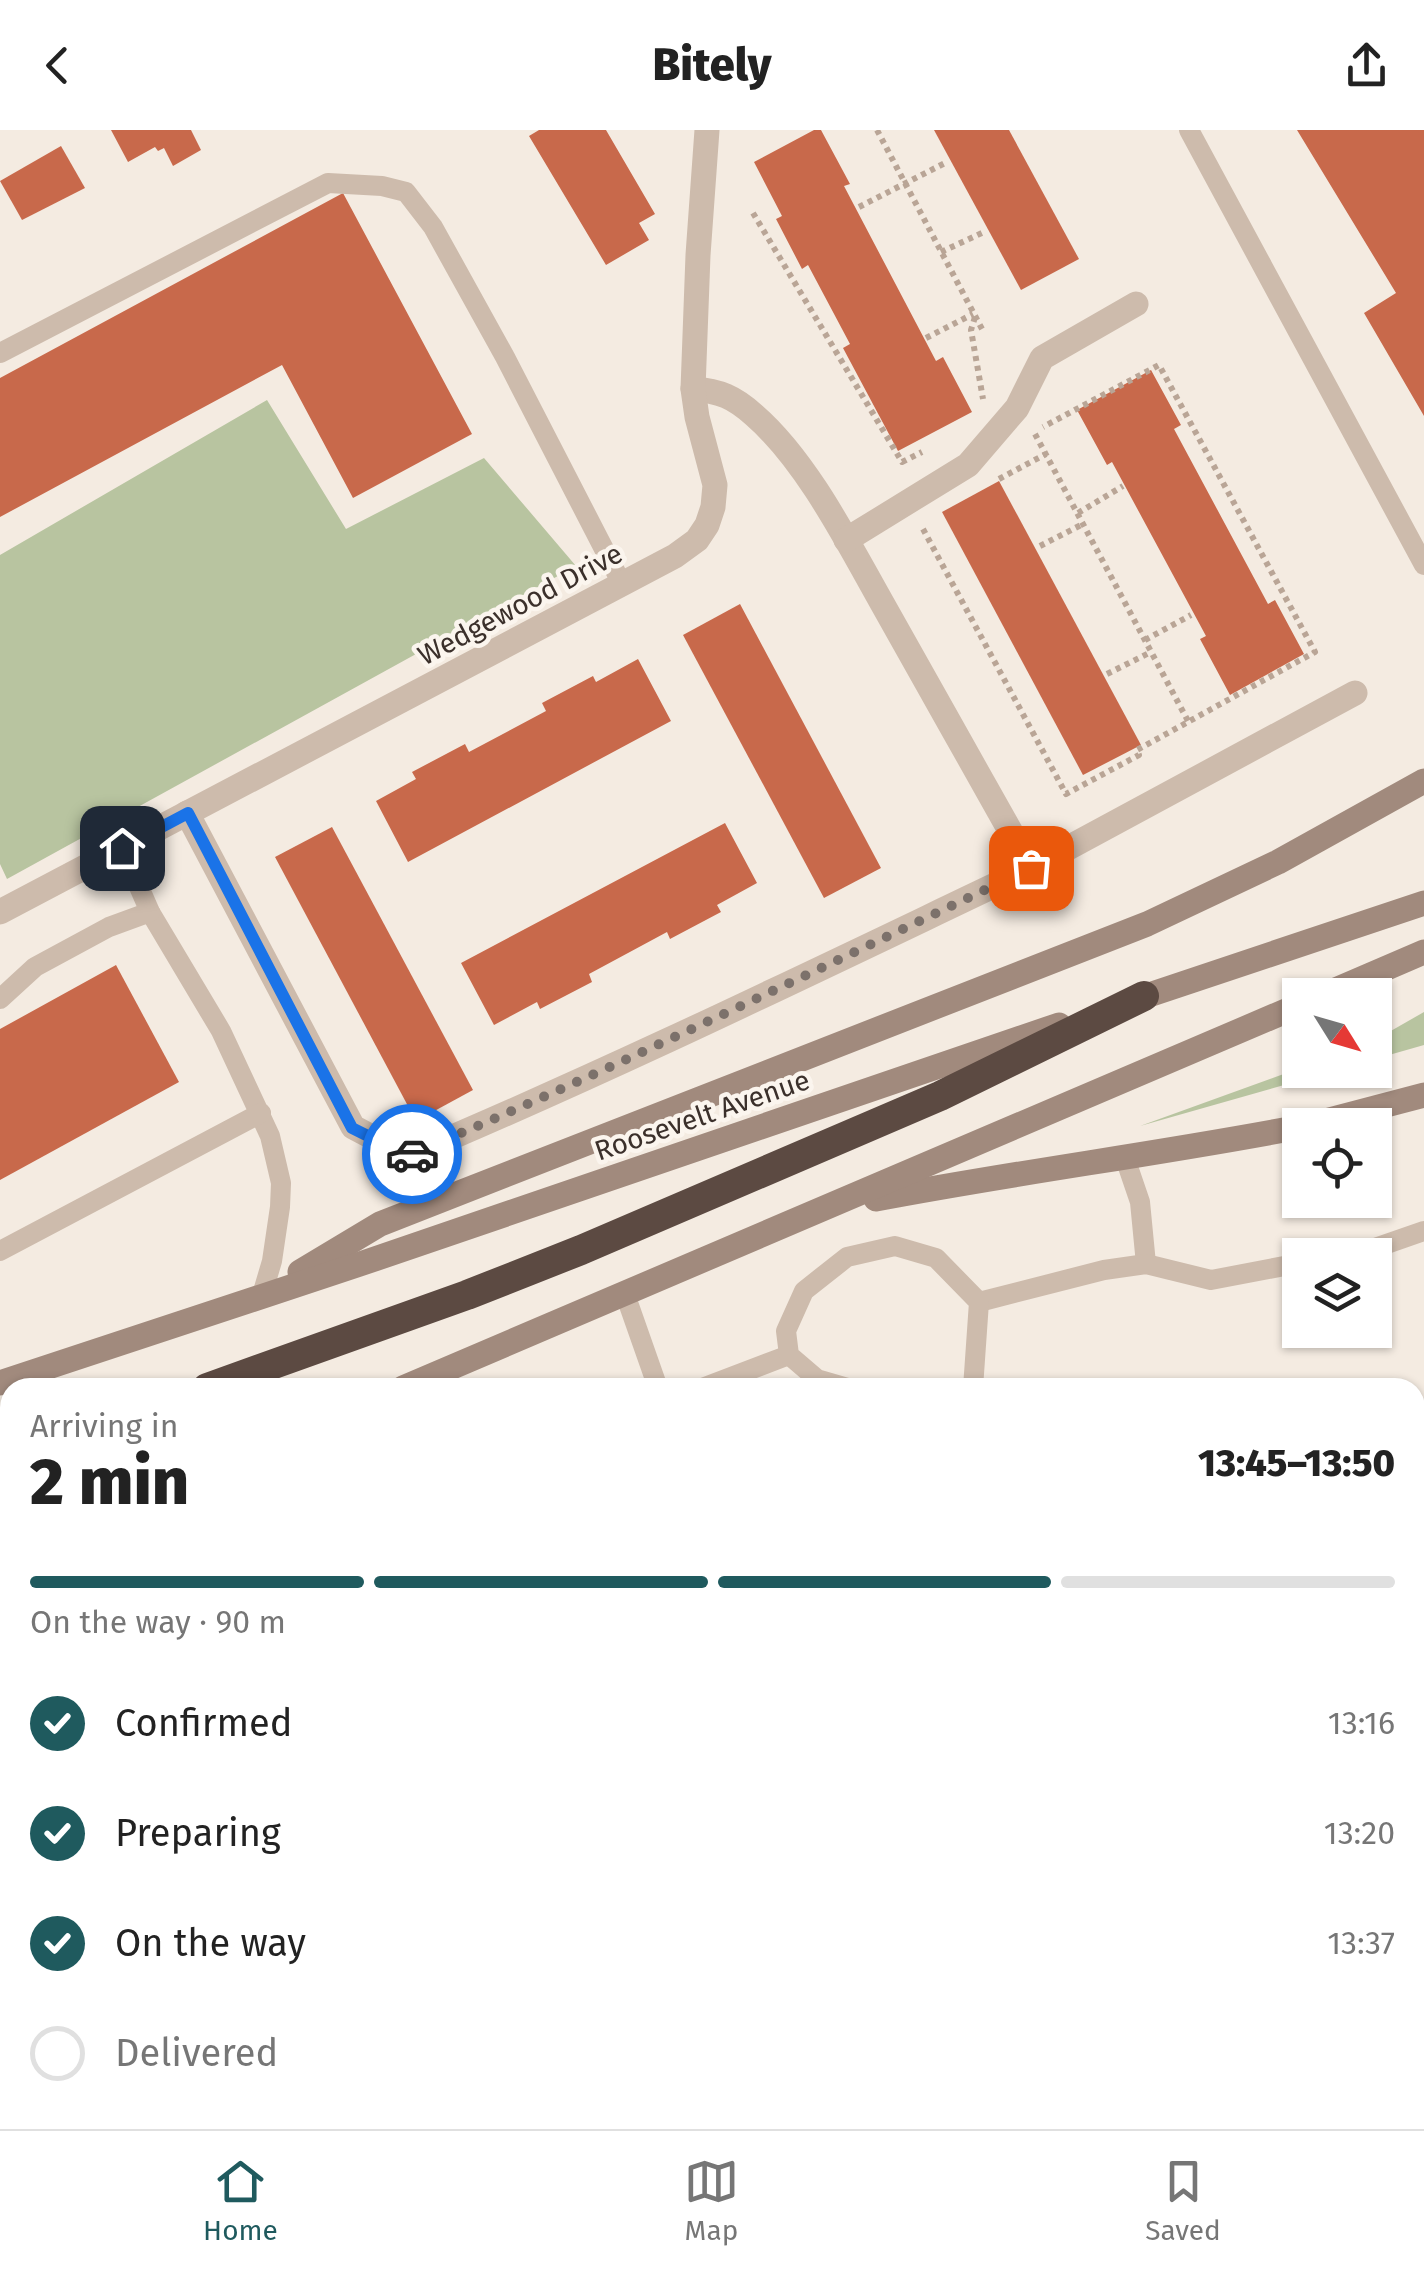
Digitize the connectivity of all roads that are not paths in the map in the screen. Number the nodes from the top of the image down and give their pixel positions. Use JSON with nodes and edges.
{"nodes":[{"id":1,"x":707,"y":130,"type":"edge"},
{"id":2,"x":1188,"y":130,"type":"edge"},
{"id":3,"x":1136,"y":304,"type":"dead end"},
{"id":4,"x":0,"y":352,"type":"edge"},
{"id":5,"x":693,"y":389,"type":"junction"},
{"id":6,"x":846,"y":540,"type":"junction"},
{"id":7,"x":1424,"y":566,"type":"edge"},
{"id":8,"x":622,"y":584,"type":"junction"},
{"id":9,"x":1355,"y":693,"type":"dead end"},
{"id":10,"x":1424,"y":781,"type":"edge"},
{"id":11,"x":188,"y":813,"type":"junction"},
{"id":12,"x":122,"y":848,"type":"junction"},
{"id":13,"x":1031,"y":868,"type":"junction"},
{"id":14,"x":1424,"y":902,"type":"edge"},
{"id":15,"x":0,"y":912,"type":"edge"},
{"id":16,"x":150,"y":912,"type":"junction"},
{"id":17,"x":1424,"y":952,"type":"edge"},
{"id":18,"x":1364,"y":978,"type":"edge"},
{"id":19,"x":1144,"y":996,"type":"junction"},
{"id":20,"x":0,"y":1000,"type":"edge"},
{"id":21,"x":1282,"y":1014,"type":"edge"},
{"id":22,"x":1424,"y":1096,"type":"edge"},
{"id":23,"x":1377,"y":1108,"type":"edge"},
{"id":24,"x":262,"y":1114,"type":"junction"},
{"id":25,"x":1282,"y":1130,"type":"edge"},
{"id":26,"x":1125,"y":1158,"type":"junction"},
{"id":27,"x":827,"y":1208,"type":"junction"},
{"id":28,"x":1424,"y":1231,"type":"edge"},
{"id":29,"x":1392,"y":1242,"type":"edge"},
{"id":30,"x":0,"y":1251,"type":"edge"},
{"id":31,"x":1146,"y":1264,"type":"junction"},
{"id":32,"x":1282,"y":1266,"type":"edge"},
{"id":33,"x":625,"y":1294,"type":"junction"},
{"id":34,"x":262,"y":1295,"type":"junction"},
{"id":35,"x":979,"y":1302,"type":"junction"},
{"id":36,"x":788,"y":1355,"type":"junction"},
{"id":37,"x":18,"y":1378,"type":"edge"},
{"id":38,"x":234,"y":1378,"type":"edge"},
{"id":39,"x":427,"y":1378,"type":"edge"},
{"id":40,"x":654,"y":1378,"type":"edge"},
{"id":41,"x":728,"y":1378,"type":"edge"},
{"id":42,"x":815,"y":1378,"type":"edge"},
{"id":43,"x":969,"y":1378,"type":"edge"}],
"edges":[{"from":1,"to":5,"type":"street","name":"Wedgewood Drive"},
{"from":2,"to":7,"type":"lane"},
{"from":3,"to":6,"type":"street"},
{"from":4,"to":8,"type":"lane"},
{"from":5,"to":6,"type":"street"},
{"from":5,"to":8,"type":"street","name":"Wedgewood Drive"},
{"from":6,"to":13,"type":"street"},
{"from":8,"to":11,"type":"street","name":"Wedgewood Drive"},
{"from":9,"to":13,"type":"street"},
{"from":10,"to":34,"type":"main road"},
{"from":11,"to":12,"type":"street","name":"Wedgewood Drive"},
{"from":11,"to":13,"type":"street"},
{"from":12,"to":15,"type":"street","name":"Wedgewood Drive"},
{"from":12,"to":16,"type":"lane"},
{"from":14,"to":19,"type":"main road","name":"Roosevelt Avenue"},
{"from":16,"to":20,"type":"lane"},
{"from":16,"to":24,"type":"lane"},
{"from":17,"to":18,"type":"main road"},
{"from":19,"to":34,"type":"main road","name":"Roosevelt Avenue"},
{"from":19,"to":38,"type":"highway"},
{"from":21,"to":27,"type":"main road"},
{"from":22,"to":23,"type":"main road"},
{"from":24,"to":30,"type":"lane"},
{"from":24,"to":34,"type":"lane"},
{"from":25,"to":26,"type":"main road"},
{"from":26,"to":27,"type":"main road"},
{"from":26,"to":31,"type":"lane"},
{"from":27,"to":33,"type":"main road"},
{"from":28,"to":29,"type":"lane"},
{"from":31,"to":32,"type":"lane"},
{"from":31,"to":35,"type":"lane"},
{"from":33,"to":39,"type":"main road"},
{"from":33,"to":40,"type":"lane"},
{"from":34,"to":37,"type":"main road","name":"Roosevelt Avenue"},
{"from":35,"to":36,"type":"lane"},
{"from":35,"to":43,"type":"lane"},
{"from":36,"to":41,"type":"lane"},
{"from":36,"to":42,"type":"lane"}]}
